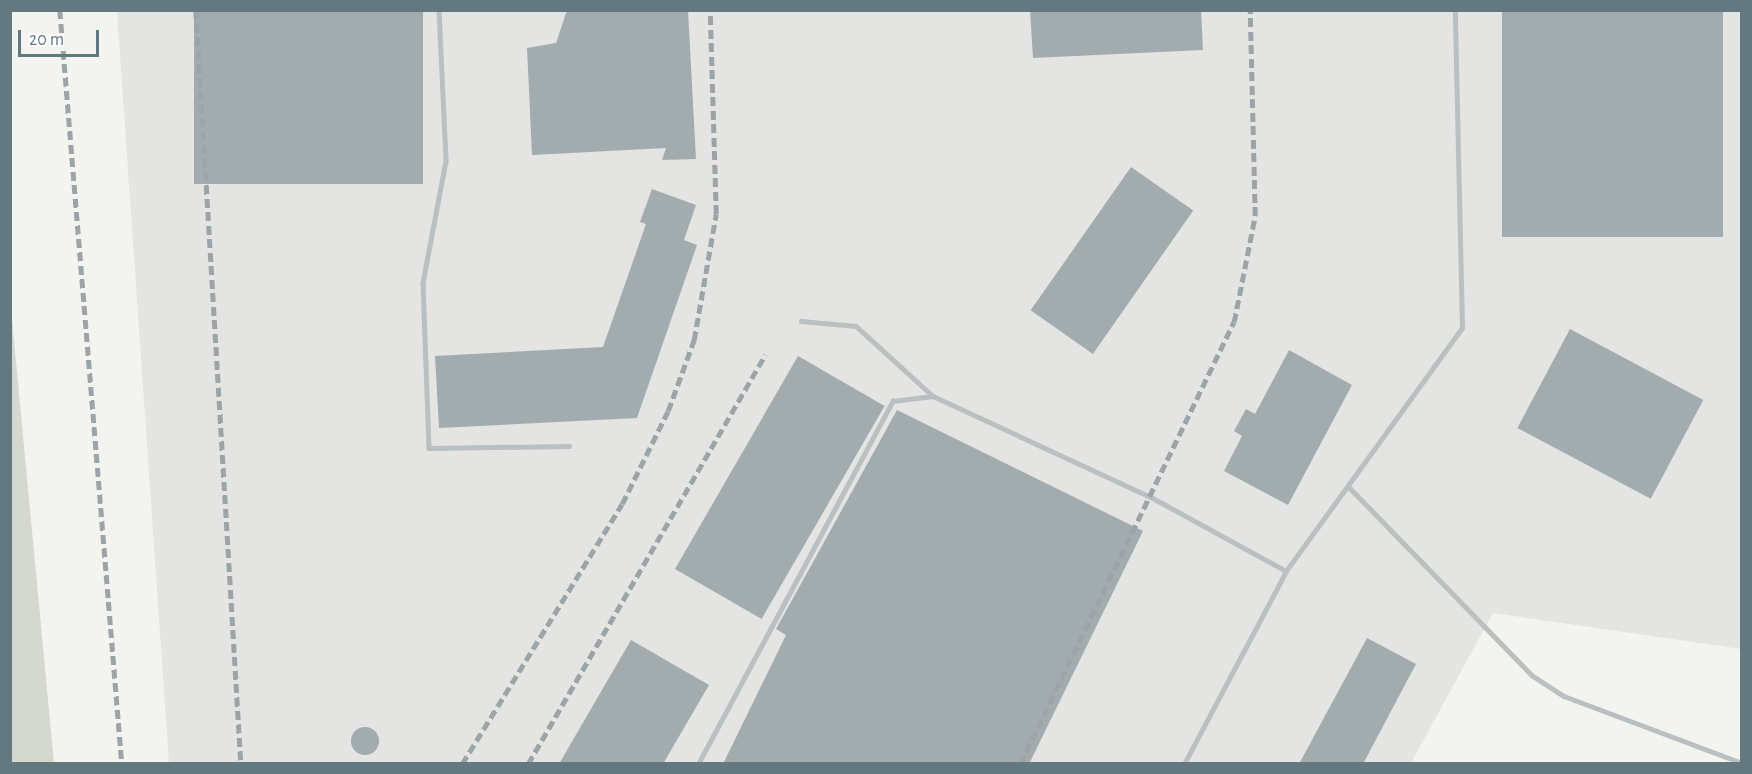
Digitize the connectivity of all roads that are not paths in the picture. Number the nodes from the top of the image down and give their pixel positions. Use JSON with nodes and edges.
{"nodes":[{"id":1,"x":439,"y":10,"type":"edge"},
{"id":2,"x":1455,"y":10,"type":"edge"},
{"id":3,"x":801,"y":321,"type":"dead end"},
{"id":4,"x":933,"y":396,"type":"junction"},
{"id":5,"x":569,"y":446,"type":"dead end"},
{"id":6,"x":1348,"y":486,"type":"junction"},
{"id":7,"x":1286,"y":571,"type":"junction"},
{"id":8,"x":698,"y":764,"type":"edge"},
{"id":9,"x":1184,"y":764,"type":"edge"},
{"id":10,"x":1742,"y":764,"type":"edge"}],
"edges":[{"from":1,"to":5,"type":"lane"},
{"from":2,"to":6,"type":"lane"},
{"from":3,"to":4,"type":"lane"},
{"from":4,"to":7,"type":"lane"},
{"from":4,"to":8,"type":"lane"},
{"from":6,"to":7,"type":"lane"},
{"from":6,"to":10,"type":"lane"},
{"from":7,"to":9,"type":"lane"}]}
